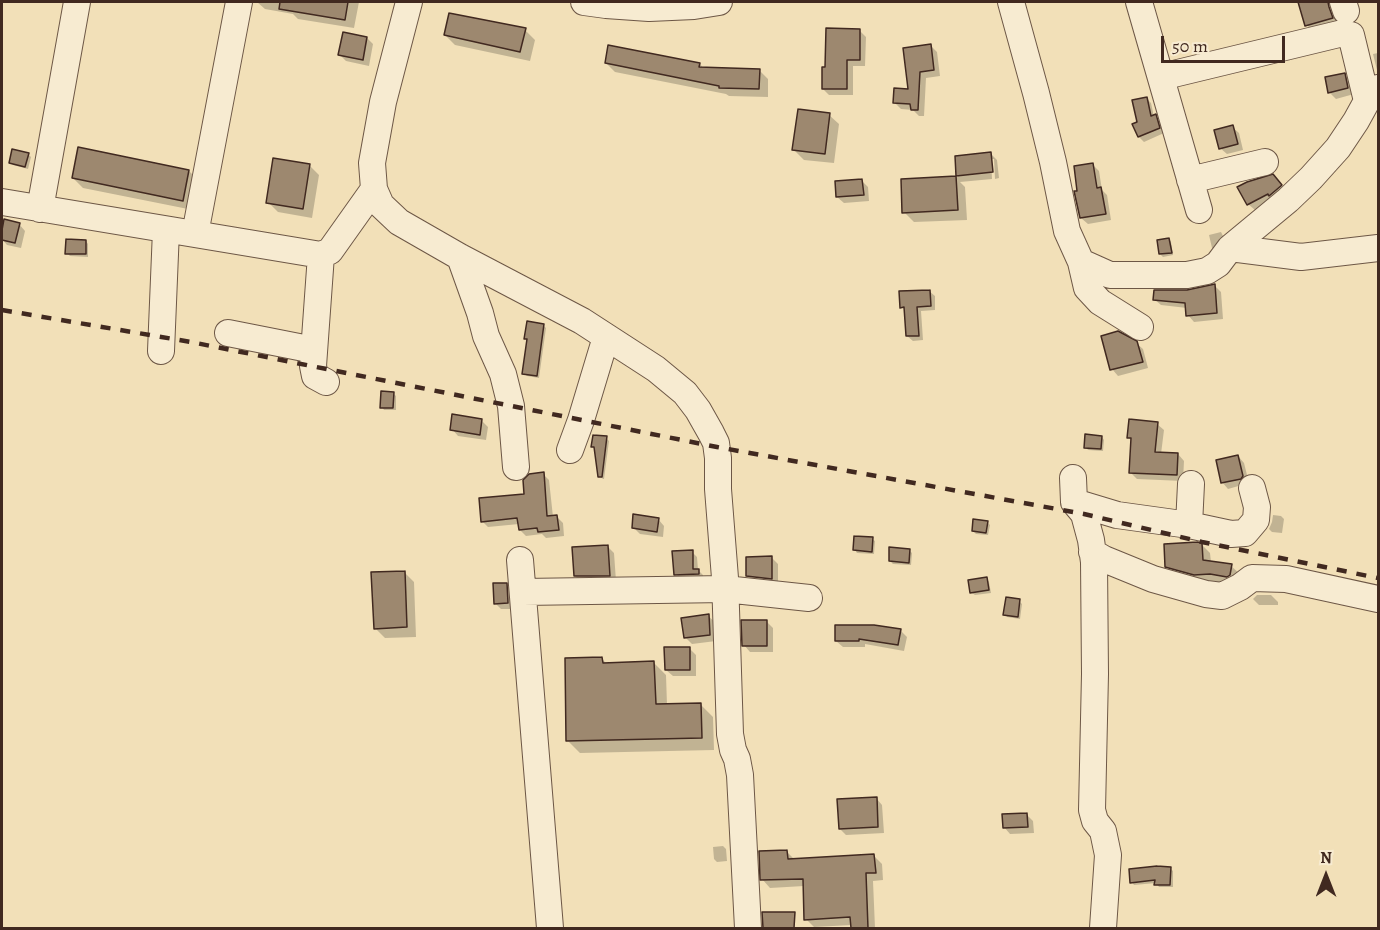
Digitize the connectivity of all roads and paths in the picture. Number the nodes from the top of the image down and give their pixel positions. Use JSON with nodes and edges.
{"nodes":[{"id":1,"x":76,"y":2,"type":"edge"},
{"id":2,"x":238,"y":2,"type":"edge"},
{"id":3,"x":409,"y":2,"type":"edge"},
{"id":4,"x":584,"y":2,"type":"edge"},
{"id":5,"x":718,"y":2,"type":"edge"},
{"id":6,"x":1011,"y":2,"type":"edge"},
{"id":7,"x":1139,"y":2,"type":"edge"},
{"id":8,"x":1161,"y":77,"type":"junction"},
{"id":9,"x":1373,"y":94,"type":"edge"},
{"id":10,"x":1265,"y":162,"type":"dead end"},
{"id":11,"x":1190,"y":180,"type":"junction"},
{"id":12,"x":374,"y":189,"type":"junction"},
{"id":13,"x":2,"y":202,"type":"edge"},
{"id":14,"x":40,"y":208,"type":"junction"},
{"id":15,"x":1199,"y":210,"type":"dead end"},
{"id":16,"x":166,"y":230,"type":"junction"},
{"id":17,"x":195,"y":234,"type":"junction"},
{"id":18,"x":1230,"y":248,"type":"junction"},
{"id":19,"x":1378,"y":248,"type":"edge"},
{"id":20,"x":321,"y":255,"type":"junction"},
{"id":21,"x":460,"y":257,"type":"junction"},
{"id":22,"x":1081,"y":262,"type":"junction"},
{"id":23,"x":1140,"y":327,"type":"dead end"},
{"id":24,"x":228,"y":333,"type":"dead end"},
{"id":25,"x":606,"y":337,"type":"junction"},
{"id":26,"x":314,"y":350,"type":"junction"},
{"id":27,"x":161,"y":351,"type":"dead end"},
{"id":28,"x":326,"y":382,"type":"dead end"},
{"id":29,"x":570,"y":450,"type":"dead end"},
{"id":30,"x":516,"y":467,"type":"dead end"},
{"id":31,"x":1191,"y":484,"type":"dead end"},
{"id":32,"x":1252,"y":488,"type":"dead end"},
{"id":33,"x":1189,"y":525,"type":"junction"},
{"id":34,"x":1092,"y":552,"type":"junction"},
{"id":35,"x":520,"y":560,"type":"dead end"},
{"id":36,"x":725,"y":589,"type":"junction"},
{"id":37,"x":524,"y":592,"type":"junction"},
{"id":38,"x":809,"y":598,"type":"dead end"},
{"id":39,"x":1378,"y":599,"type":"edge"},
{"id":40,"x":550,"y":928,"type":"edge"},
{"id":41,"x":748,"y":928,"type":"edge"},
{"id":42,"x":1103,"y":928,"type":"edge"}],
"edges":[{"from":1,"to":14,"type":"street"},
{"from":2,"to":17,"type":"street"},
{"from":3,"to":12,"type":"street"},
{"from":4,"to":5,"type":"street"},
{"from":6,"to":22,"type":"street"},
{"from":7,"to":8,"type":"street"},
{"from":8,"to":9,"type":"street"},
{"from":8,"to":11,"type":"street"},
{"from":9,"to":18,"type":"street"},
{"from":10,"to":11,"type":"street"},
{"from":11,"to":15,"type":"street"},
{"from":12,"to":20,"type":"street"},
{"from":12,"to":21,"type":"street"},
{"from":13,"to":14,"type":"street"},
{"from":14,"to":16,"type":"street"},
{"from":16,"to":17,"type":"street"},
{"from":16,"to":27,"type":"street"},
{"from":17,"to":20,"type":"street"},
{"from":18,"to":19,"type":"street"},
{"from":18,"to":22,"type":"street"},
{"from":20,"to":26,"type":"street"},
{"from":21,"to":25,"type":"street"},
{"from":21,"to":30,"type":"street"},
{"from":22,"to":23,"type":"street"},
{"from":24,"to":26,"type":"street"},
{"from":25,"to":29,"type":"street"},
{"from":25,"to":36,"type":"street"},
{"from":26,"to":28,"type":"street"},
{"from":31,"to":33,"type":"street"},
{"from":32,"to":33,"type":"street"},
{"from":33,"to":34,"type":"street"},
{"from":34,"to":39,"type":"street"},
{"from":34,"to":42,"type":"street"},
{"from":35,"to":37,"type":"street"},
{"from":36,"to":37,"type":"street"},
{"from":36,"to":38,"type":"street"},
{"from":36,"to":41,"type":"street"},
{"from":37,"to":40,"type":"street"}]}
